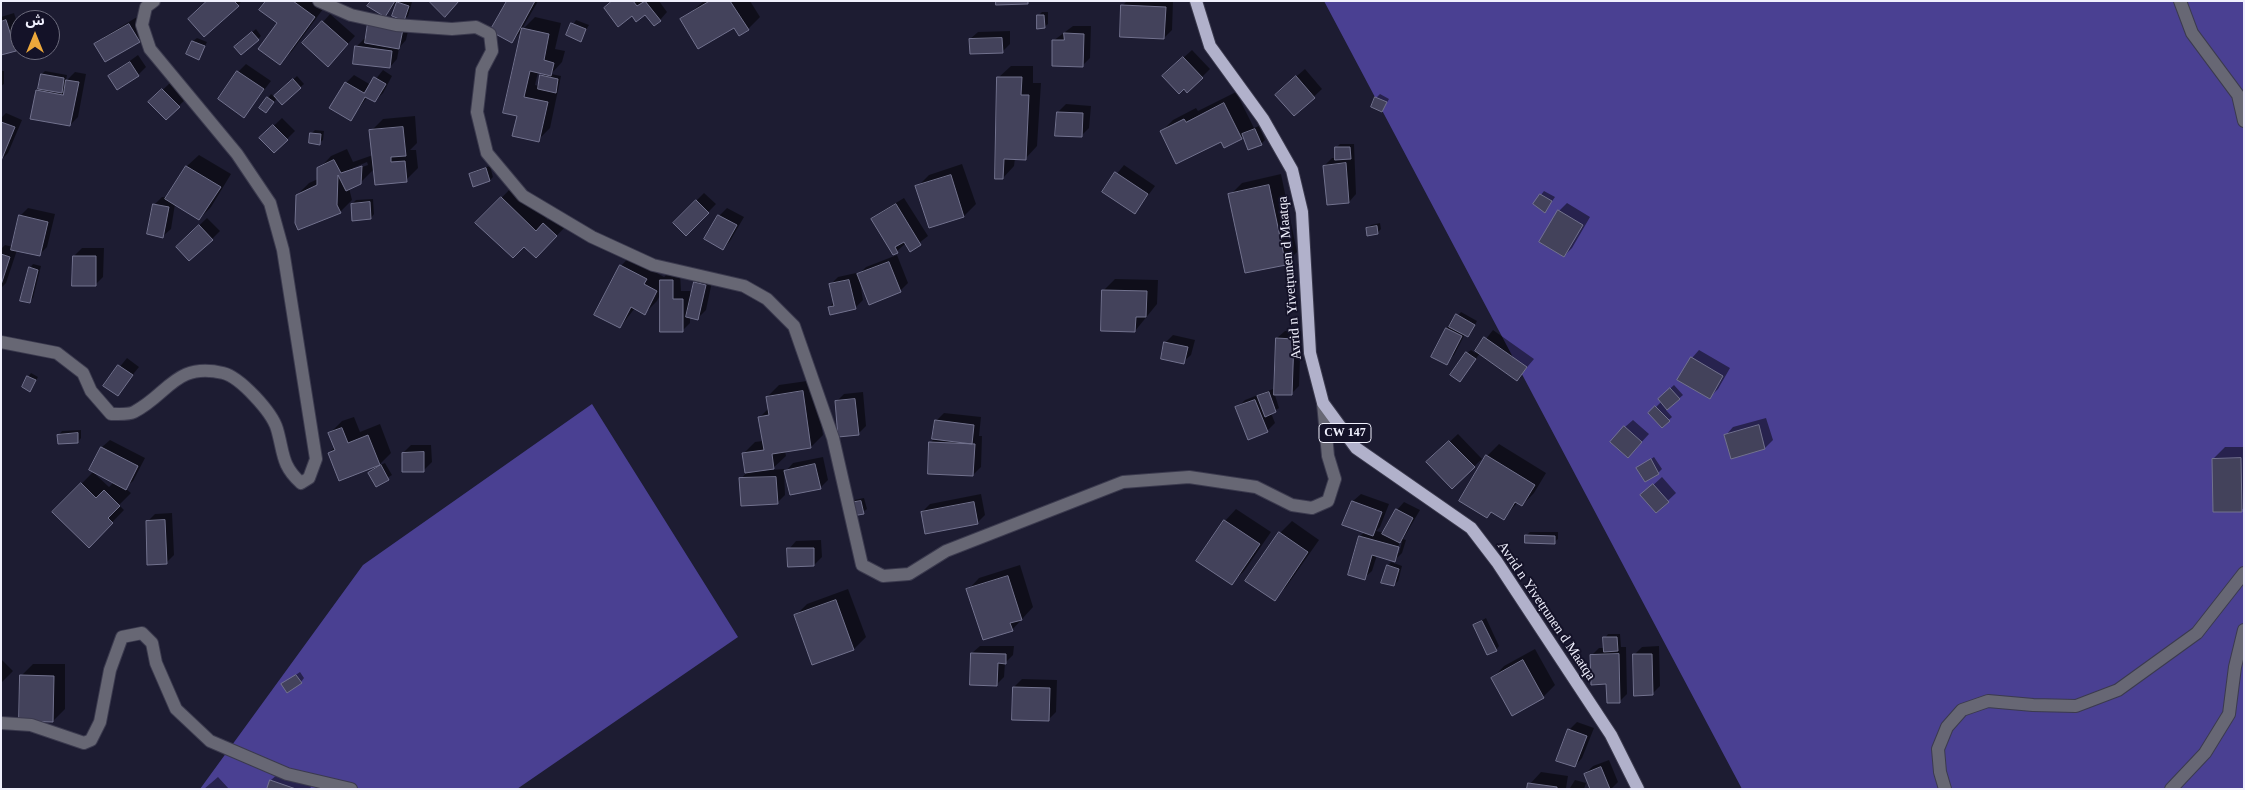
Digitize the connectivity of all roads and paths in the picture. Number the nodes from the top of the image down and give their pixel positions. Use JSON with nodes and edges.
{"nodes":[{"id":1,"x":154,"y":1,"type":"edge"},
{"id":2,"x":319,"y":1,"type":"edge"},
{"id":3,"x":1196,"y":1,"type":"edge"},
{"id":4,"x":2180,"y":1,"type":"edge"},
{"id":5,"x":2244,"y":121,"type":"edge"},
{"id":6,"x":1,"y":342,"type":"edge"},
{"id":7,"x":1323,"y":403,"type":"junction"},
{"id":8,"x":2244,"y":573,"type":"edge"},
{"id":9,"x":2244,"y":630,"type":"edge"},
{"id":10,"x":1,"y":724,"type":"edge"},
{"id":11,"x":351,"y":789,"type":"edge"},
{"id":12,"x":1638,"y":789,"type":"edge"},
{"id":13,"x":1945,"y":789,"type":"edge"},
{"id":14,"x":2171,"y":789,"type":"edge"}],
"edges":[{"from":1,"to":6,"type":"street"},
{"from":2,"to":7,"type":"street"},
{"from":3,"to":7,"type":"main road","name":"Avrid n Yivetṛunen d Maatqa","number":"CW 147"},
{"from":4,"to":5,"type":"street"},
{"from":7,"to":12,"type":"main road","name":"Avrid n Yivetṛunen d Maatqa","number":"CW 147"},
{"from":8,"to":13,"type":"street"},
{"from":9,"to":14,"type":"street"},
{"from":10,"to":11,"type":"street"}]}
